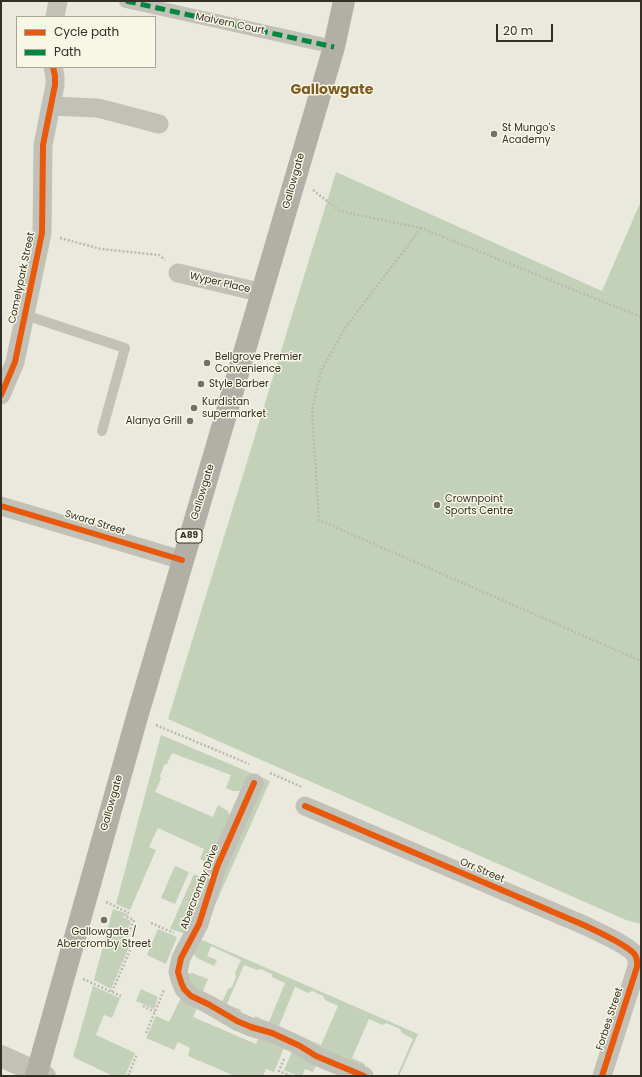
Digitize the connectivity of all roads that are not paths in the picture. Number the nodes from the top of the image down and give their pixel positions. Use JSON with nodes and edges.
{"nodes":[{"id":1,"x":58,"y":1,"type":"edge"},
{"id":2,"x":126,"y":1,"type":"edge"},
{"id":3,"x":344,"y":1,"type":"edge"},
{"id":4,"x":55,"y":16,"type":"edge"},
{"id":5,"x":334,"y":47,"type":"junction"},
{"id":6,"x":53,"y":68,"type":"edge"},
{"id":7,"x":51,"y":106,"type":"junction"},
{"id":8,"x":158,"y":124,"type":"dead end"},
{"id":9,"x":178,"y":273,"type":"road end"},
{"id":10,"x":263,"y":293,"type":"junction"},
{"id":11,"x":25,"y":315,"type":"junction"},
{"id":12,"x":1,"y":395,"type":"edge"},
{"id":13,"x":102,"y":432,"type":"dead end"},
{"id":14,"x":1,"y":506,"type":"edge"},
{"id":15,"x":182,"y":560,"type":"junction"},
{"id":16,"x":258,"y":774,"type":"road end"},
{"id":17,"x":305,"y":806,"type":"road end"},
{"id":18,"x":638,"y":956,"type":"edge"},
{"id":19,"x":1,"y":1056,"type":"edge"},
{"id":20,"x":39,"y":1075,"type":"edge"},
{"id":21,"x":364,"y":1076,"type":"edge"},
{"id":22,"x":602,"y":1076,"type":"edge"}],
"edges":[{"from":1,"to":4,"type":"street"},
{"from":2,"to":5,"type":"street","name":"Malvern Court"},
{"from":3,"to":5,"type":"main road","name":"Gallowgate","number":"A89"},
{"from":5,"to":10,"type":"main road","name":"Gallowgate","number":"A89"},
{"from":6,"to":7,"type":"street","name":"Comelypark Street"},
{"from":7,"to":8,"type":"street"},
{"from":7,"to":11,"type":"street","name":"Comelypark Street"},
{"from":9,"to":10,"type":"street","name":"Wyper Place"},
{"from":10,"to":15,"type":"main road","name":"Gallowgate","number":"A89"},
{"from":11,"to":12,"type":"street","name":"Comelypark Street"},
{"from":11,"to":13,"type":"lane"},
{"from":14,"to":15,"type":"street","name":"Sword Street"},
{"from":15,"to":20,"type":"main road","name":"Gallowgate","number":"A89"},
{"from":16,"to":21,"type":"street","name":"Abercromby Drive"},
{"from":17,"to":18,"type":"street","name":"Orr Street"},
{"from":18,"to":22,"type":"street","name":"Forbes Street"},
{"from":19,"to":20,"type":"street"}]}
